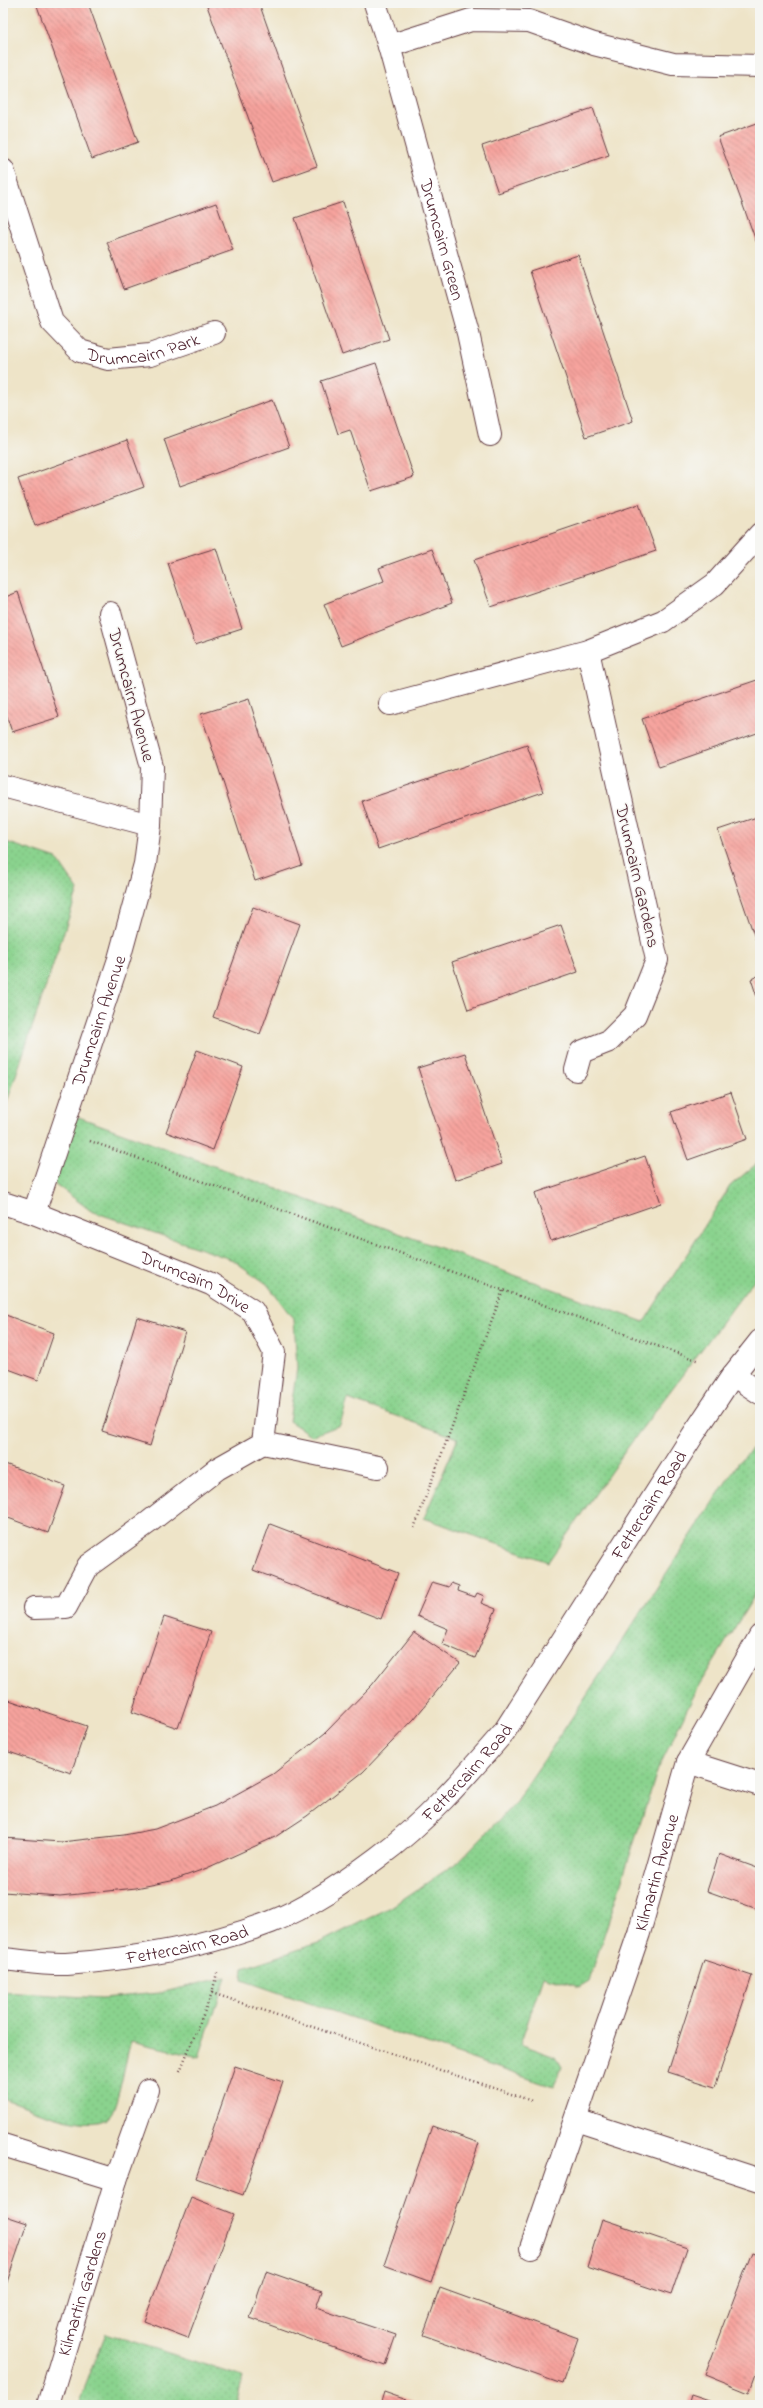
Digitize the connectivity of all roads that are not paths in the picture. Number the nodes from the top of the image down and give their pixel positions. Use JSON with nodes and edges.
{"nodes":[{"id":1,"x":375,"y":3,"type":"edge"},
{"id":2,"x":389,"y":46,"type":"junction"},
{"id":3,"x":760,"y":66,"type":"edge"},
{"id":4,"x":3,"y":170,"type":"edge"},
{"id":5,"x":214,"y":333,"type":"dead end"},
{"id":6,"x":490,"y":435,"type":"dead end"},
{"id":7,"x":760,"y":534,"type":"edge"},
{"id":8,"x":110,"y":613,"type":"dead end"},
{"id":9,"x":588,"y":651,"type":"junction"},
{"id":10,"x":390,"y":704,"type":"dead end"},
{"id":11,"x":3,"y":786,"type":"edge"},
{"id":12,"x":150,"y":825,"type":"junction"},
{"id":13,"x":576,"y":1070,"type":"dead end"},
{"id":14,"x":3,"y":1203,"type":"edge"},
{"id":15,"x":34,"y":1213,"type":"junction"},
{"id":16,"x":760,"y":1341,"type":"edge"},
{"id":17,"x":733,"y":1375,"type":"junction"},
{"id":18,"x":760,"y":1393,"type":"edge"},
{"id":19,"x":263,"y":1443,"type":"junction"},
{"id":20,"x":378,"y":1468,"type":"dead end"},
{"id":21,"x":34,"y":1608,"type":"dead end"},
{"id":22,"x":760,"y":1636,"type":"edge"},
{"id":23,"x":688,"y":1762,"type":"junction"},
{"id":24,"x":760,"y":1784,"type":"edge"},
{"id":25,"x":3,"y":1960,"type":"edge"},
{"id":26,"x":148,"y":2090,"type":"dead end"},
{"id":27,"x":576,"y":2120,"type":"junction"},
{"id":28,"x":3,"y":2145,"type":"edge"},
{"id":29,"x":116,"y":2180,"type":"junction"},
{"id":30,"x":760,"y":2180,"type":"edge"},
{"id":31,"x":531,"y":2248,"type":"dead end"},
{"id":32,"x":48,"y":2405,"type":"edge"}],
"edges":[{"from":1,"to":2,"type":"street","name":"Drumcairn Green"},
{"from":2,"to":3,"type":"street"},
{"from":2,"to":6,"type":"street","name":"Drumcairn Green"},
{"from":4,"to":5,"type":"street","name":"Drumcairn Park"},
{"from":7,"to":9,"type":"street"},
{"from":8,"to":12,"type":"street","name":"Drumcairn Avenue"},
{"from":9,"to":10,"type":"street"},
{"from":9,"to":13,"type":"street","name":"Drumcairn Gardens"},
{"from":11,"to":12,"type":"street"},
{"from":12,"to":15,"type":"street","name":"Drumcairn Avenue"},
{"from":14,"to":15,"type":"street","name":"Drumcairn Drive"},
{"from":15,"to":19,"type":"street","name":"Drumcairn Drive"},
{"from":16,"to":17,"type":"street","name":"Fettercairn Road"},
{"from":17,"to":18,"type":"street"},
{"from":17,"to":25,"type":"street","name":"Fettercairn Road"},
{"from":19,"to":20,"type":"street"},
{"from":19,"to":21,"type":"street"},
{"from":22,"to":23,"type":"street","name":"Kilmartin Avenue"},
{"from":23,"to":24,"type":"street"},
{"from":23,"to":27,"type":"street","name":"Kilmartin Avenue"},
{"from":26,"to":29,"type":"street","name":"Kilmartin Gardens"},
{"from":27,"to":30,"type":"street"},
{"from":27,"to":31,"type":"street","name":"Kilmartin Avenue"},
{"from":28,"to":29,"type":"street"},
{"from":29,"to":32,"type":"street","name":"Kilmartin Gardens"}]}
